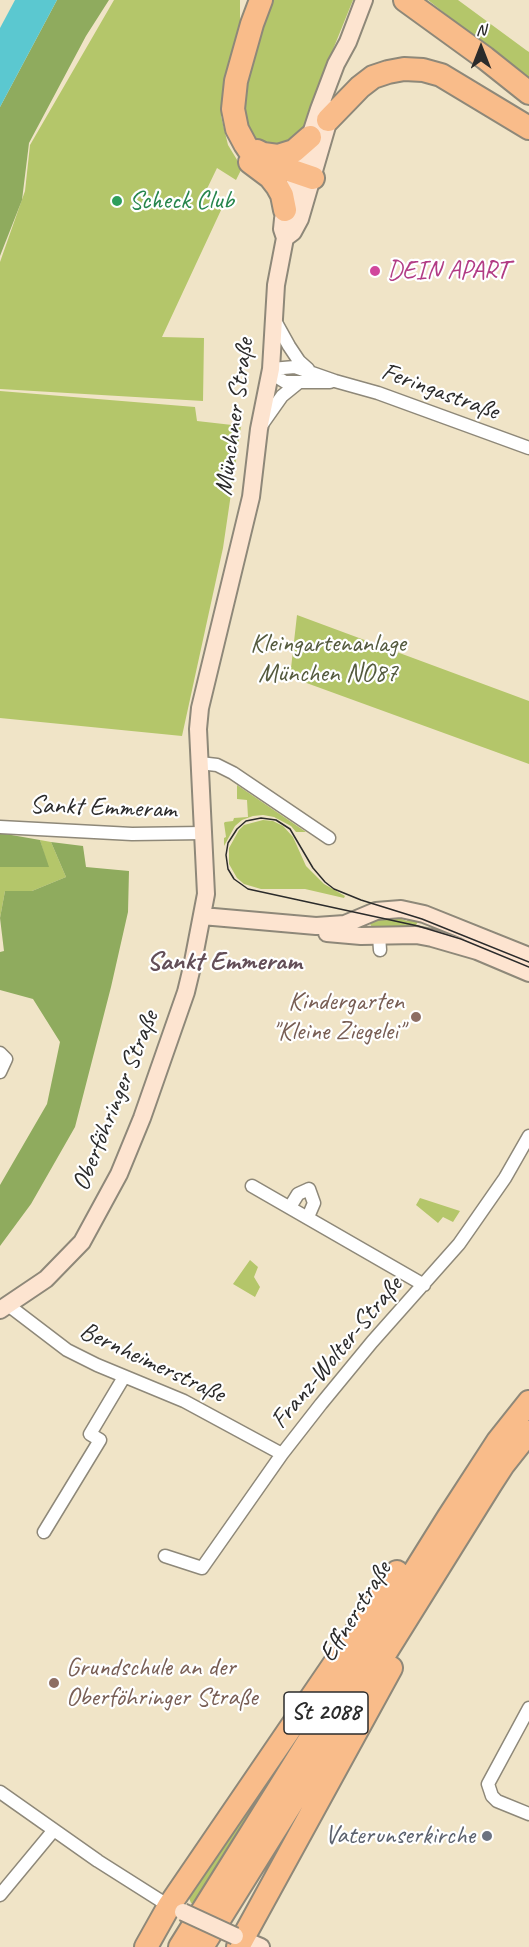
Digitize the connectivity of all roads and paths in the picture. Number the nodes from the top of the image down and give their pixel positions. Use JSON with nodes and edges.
{"nodes":[{"id":1,"x":254,"y":0,"type":"edge"},
{"id":2,"x":261,"y":0,"type":"edge"},
{"id":3,"x":364,"y":0,"type":"edge"},
{"id":4,"x":405,"y":0,"type":"edge"},
{"id":5,"x":415,"y":0,"type":"edge"},
{"id":6,"x":432,"y":18,"type":"junction"},
{"id":7,"x":252,"y":24,"type":"junction"},
{"id":8,"x":348,"y":42,"type":"junction"},
{"id":9,"x":236,"y":81,"type":"junction"},
{"id":10,"x":529,"y":93,"type":"edge"},
{"id":11,"x":328,"y":120,"type":"junction"},
{"id":12,"x":529,"y":128,"type":"edge"},
{"id":13,"x":310,"y":137,"type":"junction"},
{"id":14,"x":245,"y":144,"type":"junction"},
{"id":15,"x":305,"y":175,"type":"junction"},
{"id":16,"x":293,"y":215,"type":"junction"},
{"id":17,"x":273,"y":317,"type":"junction"},
{"id":18,"x":271,"y":369,"type":"junction"},
{"id":19,"x":314,"y":374,"type":"junction"},
{"id":20,"x":336,"y":381,"type":"junction"},
{"id":21,"x":298,"y":383,"type":"junction"},
{"id":22,"x":259,"y":429,"type":"junction"},
{"id":23,"x":529,"y":448,"type":"edge"},
{"id":24,"x":226,"y":602,"type":"joint"},
{"id":25,"x":200,"y":763,"type":"junction"},
{"id":26,"x":0,"y":827,"type":"edge"},
{"id":27,"x":204,"y":833,"type":"junction"},
{"id":28,"x":329,"y":838,"type":"dead end"},
{"id":29,"x":370,"y":913,"type":"junction"},
{"id":30,"x":202,"y":915,"type":"junction"},
{"id":31,"x":316,"y":927,"type":"junction"},
{"id":32,"x":378,"y":941,"type":"junction"},
{"id":33,"x":529,"y":956,"type":"edge"},
{"id":34,"x":529,"y":973,"type":"edge"},
{"id":35,"x":0,"y":1053,"type":"edge"},
{"id":36,"x":0,"y":1072,"type":"edge"},
{"id":37,"x":529,"y":1136,"type":"edge"},
{"id":38,"x":252,"y":1186,"type":"dead end"},
{"id":39,"x":291,"y":1208,"type":"junction"},
{"id":40,"x":308,"y":1217,"type":"junction"},
{"id":41,"x":424,"y":1285,"type":"junction"},
{"id":42,"x":4,"y":1308,"type":"edge"},
{"id":43,"x":124,"y":1377,"type":"junction"},
{"id":44,"x":529,"y":1402,"type":"edge"},
{"id":45,"x":529,"y":1432,"type":"edge"},
{"id":46,"x":282,"y":1454,"type":"junction"},
{"id":47,"x":448,"y":1518,"type":"junction"},
{"id":48,"x":44,"y":1532,"type":"dead end"},
{"id":49,"x":165,"y":1556,"type":"dead end"},
{"id":50,"x":408,"y":1616,"type":"junction"},
{"id":51,"x":529,"y":1708,"type":"edge"},
{"id":52,"x":0,"y":1792,"type":"edge"},
{"id":53,"x":529,"y":1814,"type":"edge"},
{"id":54,"x":53,"y":1831,"type":"junction"},
{"id":55,"x":0,"y":1895,"type":"edge"},
{"id":56,"x":176,"y":1909,"type":"junction"},
{"id":57,"x":244,"y":1943,"type":"edge"},
{"id":58,"x":146,"y":1947,"type":"edge"},
{"id":59,"x":180,"y":1947,"type":"edge"},
{"id":60,"x":202,"y":1947,"type":"edge"}],
"edges":[{"from":1,"to":7,"type":"highway"},
{"from":2,"to":7,"type":"highway"},
{"from":3,"to":8,"type":"main road","name":"Münchner Straße"},
{"from":4,"to":6,"type":"highway"},
{"from":5,"to":6,"type":"highway"},
{"from":6,"to":10,"type":"highway"},
{"from":7,"to":9,"type":"highway"},
{"from":8,"to":11,"type":"main road","name":"Münchner Straße"},
{"from":8,"to":13,"type":"main road","name":"Münchner Straße"},
{"from":9,"to":14,"type":"highway"},
{"from":9,"to":16,"type":"highway"},
{"from":11,"to":12,"type":"highway"},
{"from":11,"to":15,"type":"main road","name":"Münchner Straße"},
{"from":13,"to":14,"type":"highway"},
{"from":13,"to":15,"type":"main road","name":"Münchner Straße"},
{"from":14,"to":15,"type":"highway"},
{"from":15,"to":16,"type":"main road","name":"Münchner Straße"},
{"from":16,"to":17,"type":"main road","name":"Münchner Straße"},
{"from":17,"to":18,"type":"main road","name":"Münchner Straße"},
{"from":17,"to":19,"type":"street","name":"Feringastraße"},
{"from":18,"to":19,"type":"street","name":"Feringastraße"},
{"from":18,"to":21,"type":"street","name":"Feringastraße"},
{"from":18,"to":22,"type":"main road","name":"Münchner Straße"},
{"from":19,"to":20,"type":"street","name":"Feringastraße"},
{"from":20,"to":21,"type":"street","name":"Feringastraße"},
{"from":20,"to":23,"type":"street","name":"Feringastraße"},
{"from":21,"to":22,"type":"street"},
{"from":22,"to":24,"type":"main road","name":"Münchner Straße"},
{"from":24,"to":25,"type":"main road","name":"Oberföhringer Straße"},
{"from":25,"to":27,"type":"main road","name":"Oberföhringer Straße"},
{"from":25,"to":28,"type":"street"},
{"from":26,"to":27,"type":"street","name":"Sankt Emmeram"},
{"from":27,"to":30,"type":"main road","name":"Oberföhringer Straße"},
{"from":29,"to":31,"type":"main road"},
{"from":29,"to":32,"type":"main road"},
{"from":29,"to":33,"type":"main road"},
{"from":30,"to":31,"type":"main road"},
{"from":30,"to":42,"type":"main road","name":"Oberföhringer Straße"},
{"from":31,"to":32,"type":"main road"},
{"from":32,"to":34,"type":"main road"},
{"from":35,"to":36,"type":"street"},
{"from":37,"to":41,"type":"street","name":"Franz-Wolter-Straße"},
{"from":38,"to":39,"type":"street"},
{"from":39,"to":40,"type":"street"},
{"from":39,"to":40,"type":"street"},
{"from":40,"to":41,"type":"street"},
{"from":41,"to":46,"type":"street","name":"Franz-Wolter-Straße"},
{"from":42,"to":43,"type":"street","name":"Bernheimerstraße"},
{"from":43,"to":46,"type":"street","name":"Bernheimerstraße"},
{"from":43,"to":48,"type":"street"},
{"from":44,"to":47,"type":"highway","name":"Effnerstraße","number":"St 2088"},
{"from":45,"to":50,"type":"highway","name":"Effnerstraße","number":"St 2088"},
{"from":46,"to":49,"type":"street","name":"Franz-Wolter-Straße"},
{"from":47,"to":56,"type":"highway"},
{"from":47,"to":59,"type":"highway","name":"Effnerstraße","number":"St 2088"},
{"from":50,"to":57,"type":"highway"},
{"from":50,"to":60,"type":"highway","name":"Effnerstraße","number":"St 2088"},
{"from":51,"to":53,"type":"street"},
{"from":52,"to":54,"type":"street"},
{"from":54,"to":55,"type":"street"},
{"from":54,"to":56,"type":"street"},
{"from":56,"to":57,"type":"main road","bridge":true},
{"from":56,"to":58,"type":"highway"}]}
